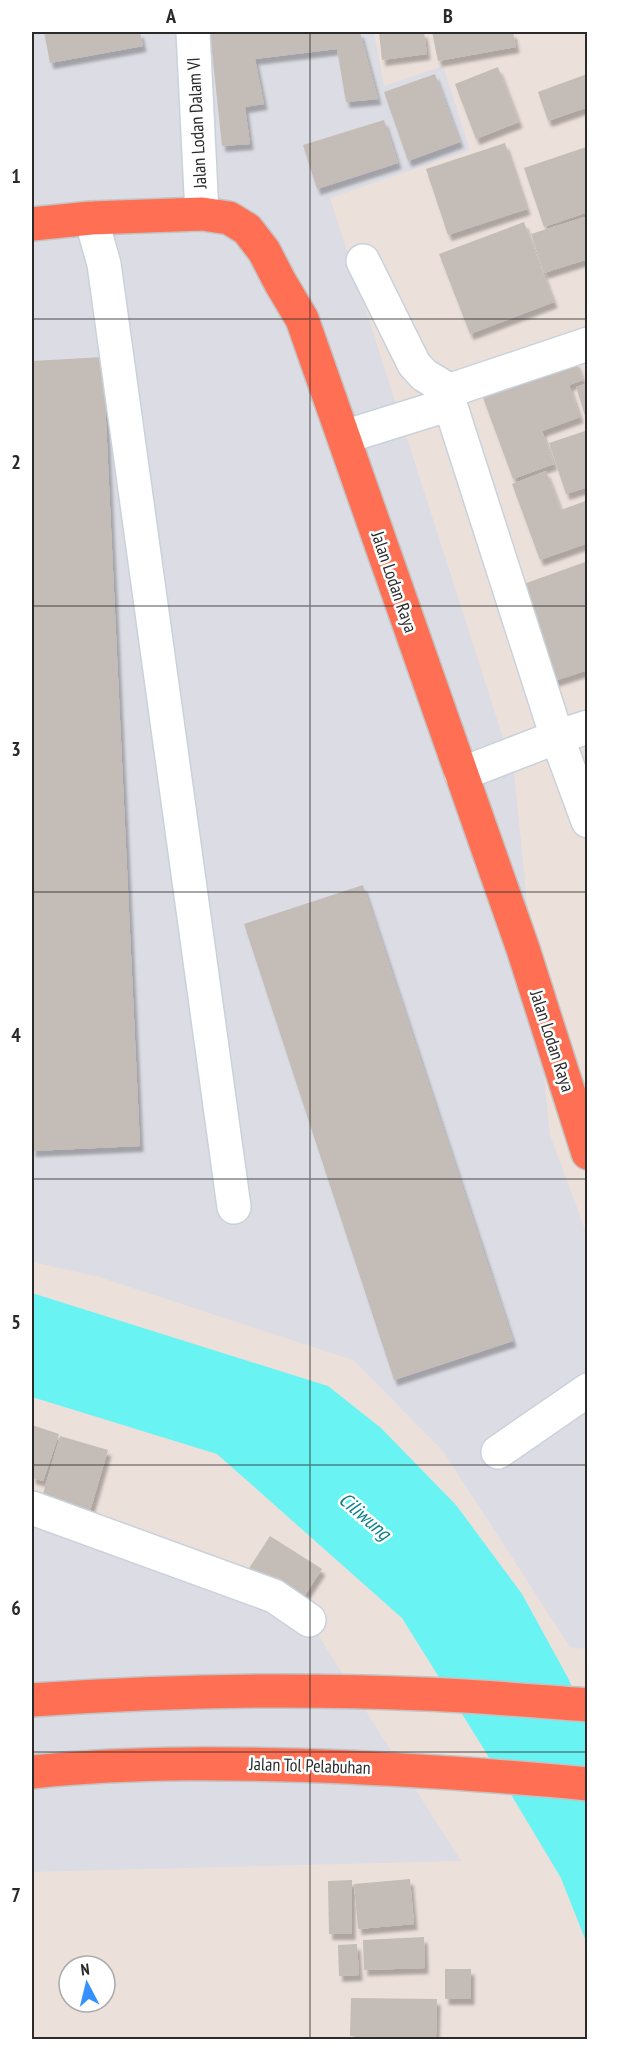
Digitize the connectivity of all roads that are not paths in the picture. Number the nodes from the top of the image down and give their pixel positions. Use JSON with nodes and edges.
{"nodes":[{"id":1,"x":193,"y":32,"type":"edge"},
{"id":2,"x":202,"y":214,"type":"junction"},
{"id":3,"x":91,"y":218,"type":"junction"},
{"id":4,"x":32,"y":224,"type":"edge"},
{"id":5,"x":363,"y":261,"type":"dead end"},
{"id":6,"x":588,"y":344,"type":"edge"},
{"id":7,"x":451,"y":398,"type":"junction"},
{"id":8,"x":344,"y":437,"type":"junction"},
{"id":9,"x":588,"y":727,"type":"edge"},
{"id":10,"x":557,"y":737,"type":"junction"},
{"id":11,"x":461,"y":774,"type":"junction"},
{"id":12,"x":588,"y":821,"type":"edge"},
{"id":13,"x":588,"y":1153,"type":"edge"},
{"id":14,"x":234,"y":1208,"type":"dead end"},
{"id":15,"x":588,"y":1390,"type":"edge"},
{"id":16,"x":498,"y":1452,"type":"dead end"},
{"id":17,"x":32,"y":1508,"type":"edge"},
{"id":18,"x":309,"y":1620,"type":"dead end"},
{"id":19,"x":32,"y":1700,"type":"edge"},
{"id":20,"x":588,"y":1705,"type":"edge"},
{"id":21,"x":32,"y":1772,"type":"edge"},
{"id":22,"x":588,"y":1784,"type":"edge"}],
"edges":[{"from":1,"to":2,"type":"street","name":"Jalan Lodan Dalam VI"},
{"from":2,"to":3,"type":"highway","name":"Jalan Lodan Raya"},
{"from":2,"to":8,"type":"highway","name":"Jalan Lodan Raya"},
{"from":3,"to":4,"type":"highway","name":"Jalan Lodan Raya"},
{"from":3,"to":14,"type":"street"},
{"from":5,"to":7,"type":"street"},
{"from":6,"to":7,"type":"street"},
{"from":7,"to":8,"type":"street"},
{"from":7,"to":10,"type":"street"},
{"from":8,"to":11,"type":"highway","name":"Jalan Lodan Raya"},
{"from":9,"to":10,"type":"street"},
{"from":10,"to":11,"type":"street"},
{"from":10,"to":12,"type":"street"},
{"from":11,"to":13,"type":"highway","name":"Jalan Lodan Raya"},
{"from":15,"to":16,"type":"street"},
{"from":17,"to":18,"type":"street"},
{"from":19,"to":20,"type":"highway"},
{"from":21,"to":22,"type":"highway","name":"Jalan Tol Pelabuhan"}]}
